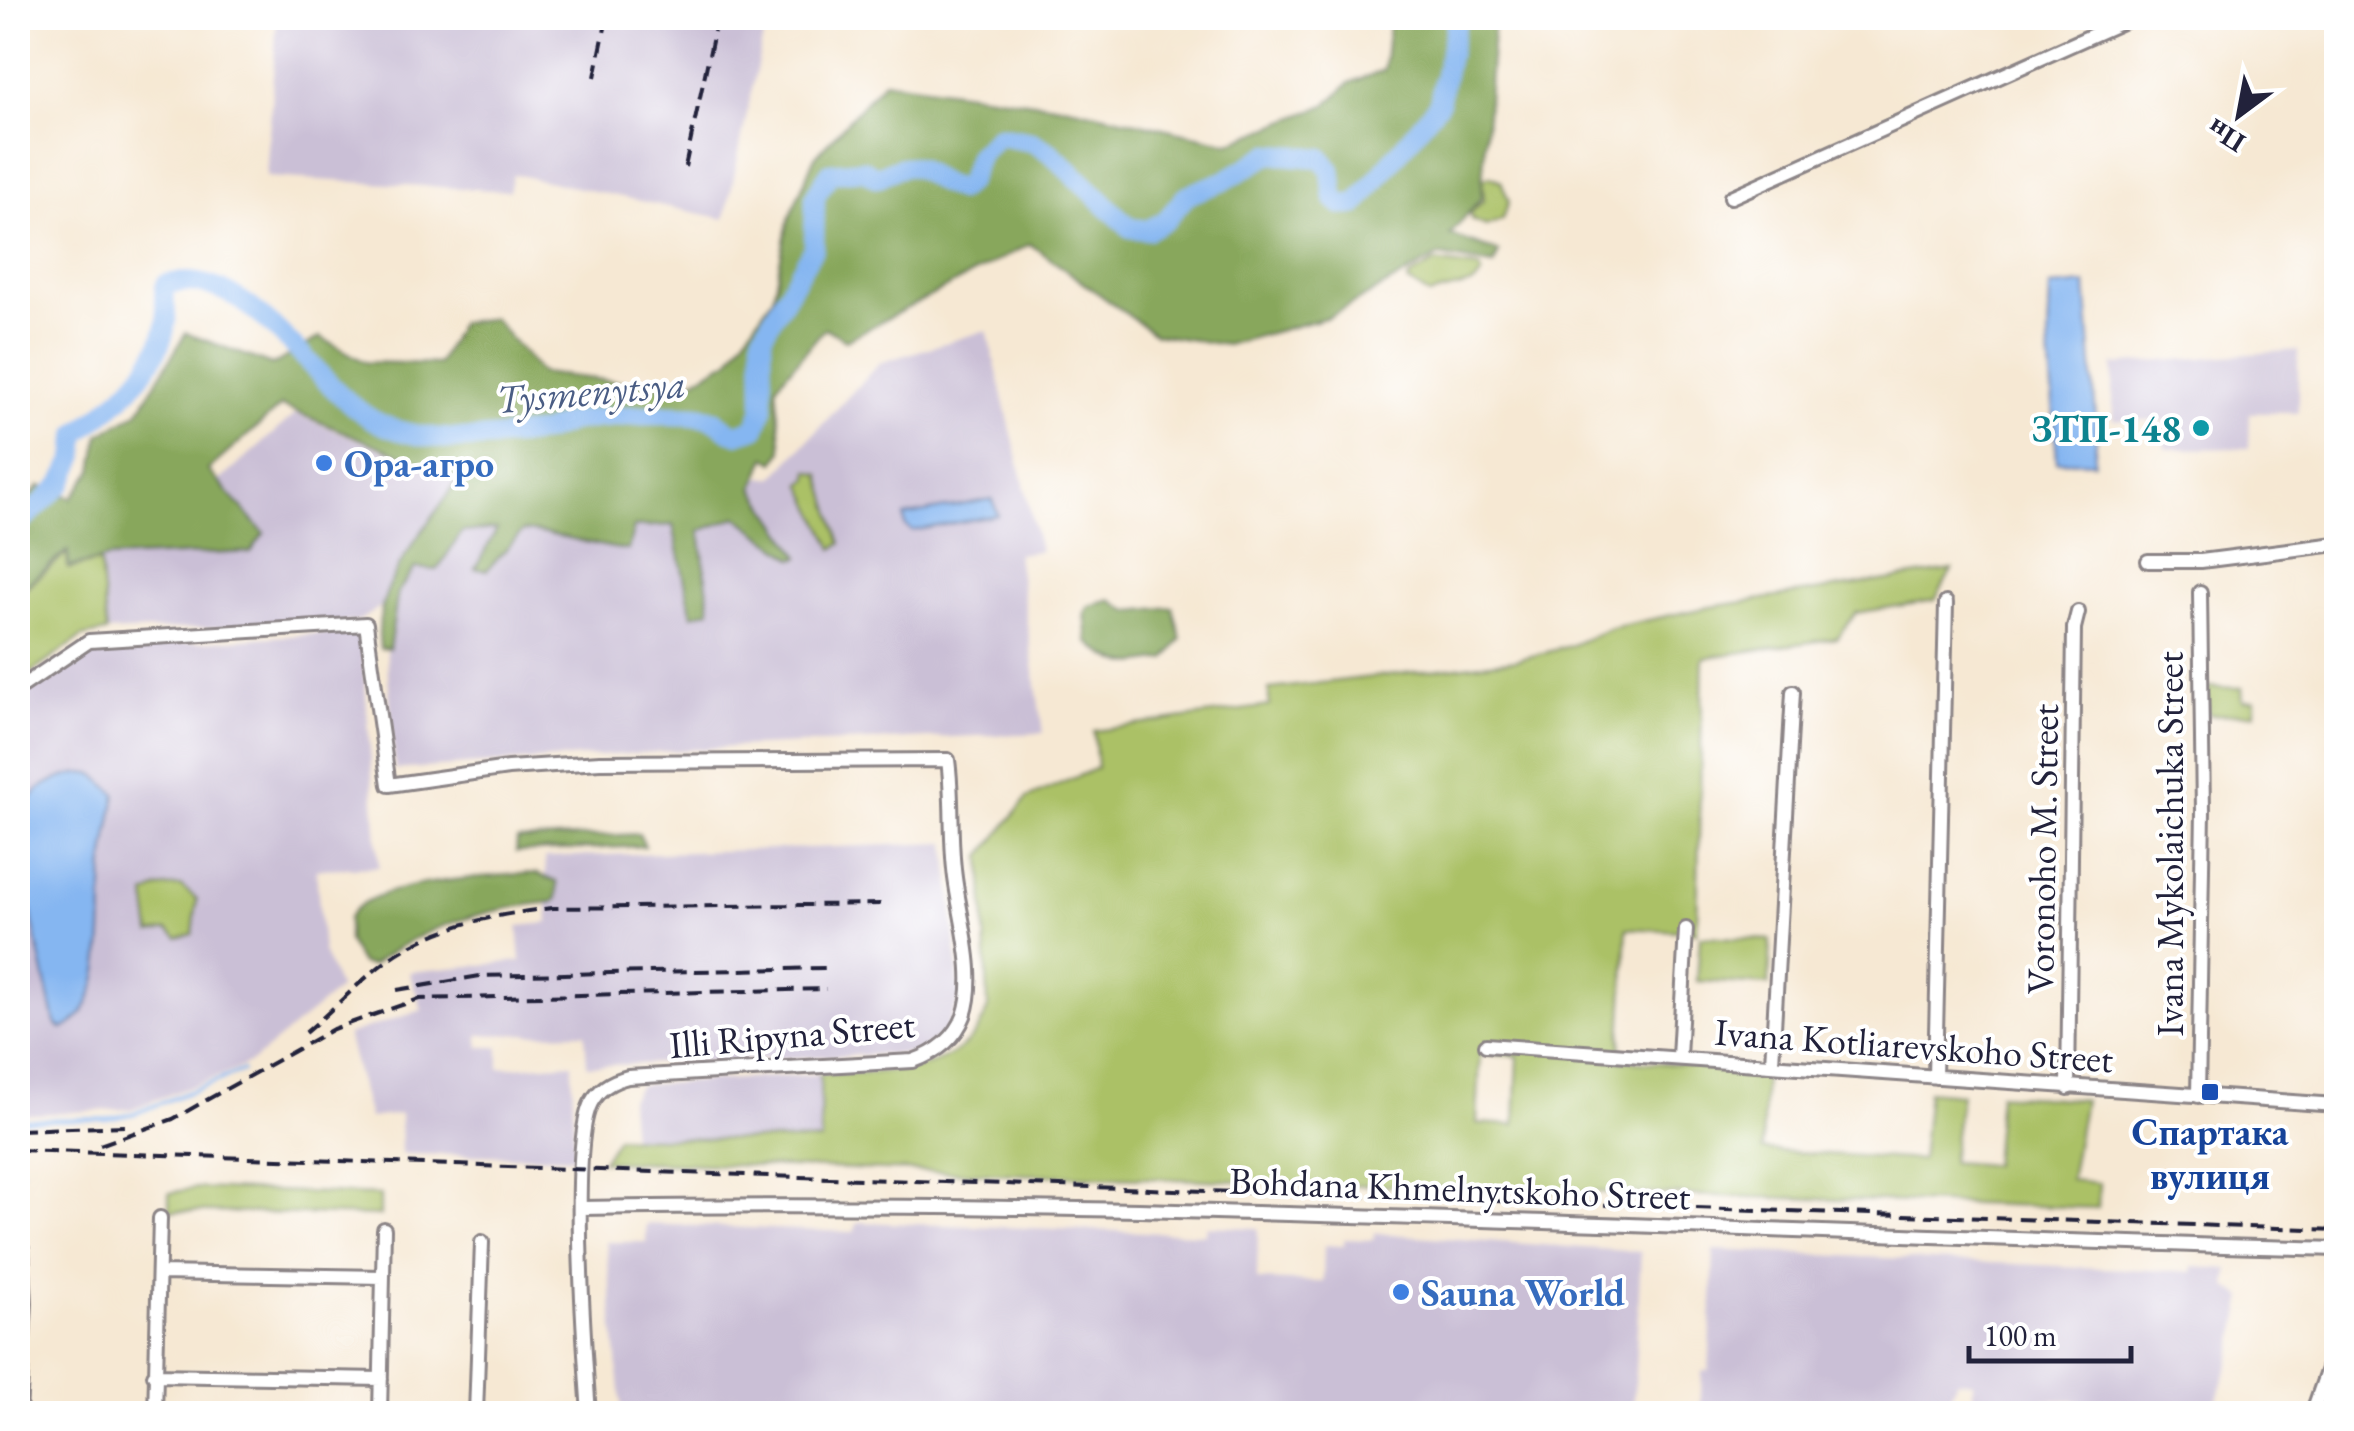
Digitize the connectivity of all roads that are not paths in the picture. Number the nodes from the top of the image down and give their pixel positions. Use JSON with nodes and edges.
{"nodes":[{"id":1,"x":2131,"y":18,"type":"edge"},
{"id":2,"x":1731,"y":197,"type":"dead end"},
{"id":3,"x":2336,"y":544,"type":"edge"},
{"id":4,"x":2148,"y":560,"type":"dead end"},
{"id":5,"x":2200,"y":592,"type":"dead end"},
{"id":6,"x":1946,"y":603,"type":"dead end"},
{"id":7,"x":2078,"y":612,"type":"dead end"},
{"id":8,"x":18,"y":689,"type":"edge"},
{"id":9,"x":1793,"y":692,"type":"dead end"},
{"id":10,"x":1686,"y":929,"type":"dead end"},
{"id":11,"x":1486,"y":1045,"type":"dead end"},
{"id":12,"x":1679,"y":1057,"type":"junction"},
{"id":13,"x":1772,"y":1063,"type":"junction"},
{"id":14,"x":1934,"y":1077,"type":"junction"},
{"id":15,"x":2068,"y":1088,"type":"junction"},
{"id":16,"x":2198,"y":1096,"type":"junction"},
{"id":17,"x":2336,"y":1104,"type":"edge"},
{"id":18,"x":582,"y":1208,"type":"junction"},
{"id":19,"x":160,"y":1218,"type":"dead end"},
{"id":20,"x":384,"y":1229,"type":"dead end"},
{"id":21,"x":482,"y":1242,"type":"dead end"},
{"id":22,"x":22,"y":1249,"type":"dead end"},
{"id":23,"x":2336,"y":1249,"type":"edge"},
{"id":24,"x":158,"y":1273,"type":"junction"},
{"id":25,"x":384,"y":1278,"type":"junction"},
{"id":26,"x":2336,"y":1346,"type":"edge"},
{"id":27,"x":154,"y":1375,"type":"junction"},
{"id":28,"x":381,"y":1378,"type":"junction"},
{"id":29,"x":19,"y":1414,"type":"edge"},
{"id":30,"x":155,"y":1414,"type":"edge"},
{"id":31,"x":380,"y":1414,"type":"edge"},
{"id":32,"x":476,"y":1414,"type":"edge"},
{"id":33,"x":588,"y":1414,"type":"edge"},
{"id":34,"x":2312,"y":1414,"type":"edge"}],
"edges":[{"from":1,"to":2,"type":"street"},
{"from":3,"to":4,"type":"street"},
{"from":5,"to":16,"type":"street","name":"Ivana Mykolaichuka Street"},
{"from":6,"to":14,"type":"street"},
{"from":7,"to":15,"type":"street","name":"Voronoho M. Street"},
{"from":8,"to":18,"type":"street","name":"Illi Ripyna Street"},
{"from":9,"to":13,"type":"street"},
{"from":10,"to":12,"type":"street"},
{"from":11,"to":12,"type":"street","name":"Ivana Kotliarevskoho Street"},
{"from":12,"to":13,"type":"street","name":"Ivana Kotliarevskoho Street"},
{"from":13,"to":14,"type":"street","name":"Ivana Kotliarevskoho Street"},
{"from":14,"to":15,"type":"street","name":"Ivana Kotliarevskoho Street"},
{"from":15,"to":16,"type":"street","name":"Ivana Kotliarevskoho Street"},
{"from":16,"to":17,"type":"street","name":"Ivana Kotliarevskoho Street"},
{"from":18,"to":23,"type":"street","name":"Bohdana Khmelnytskoho Street"},
{"from":18,"to":33,"type":"street","name":"Illi Ripyna Street"},
{"from":19,"to":24,"type":"street"},
{"from":20,"to":25,"type":"street"},
{"from":21,"to":32,"type":"street"},
{"from":22,"to":29,"type":"street"},
{"from":24,"to":25,"type":"street"},
{"from":24,"to":27,"type":"street"},
{"from":25,"to":28,"type":"street"},
{"from":26,"to":34,"type":"street"},
{"from":27,"to":28,"type":"street"},
{"from":27,"to":30,"type":"street"},
{"from":28,"to":31,"type":"street"}]}
